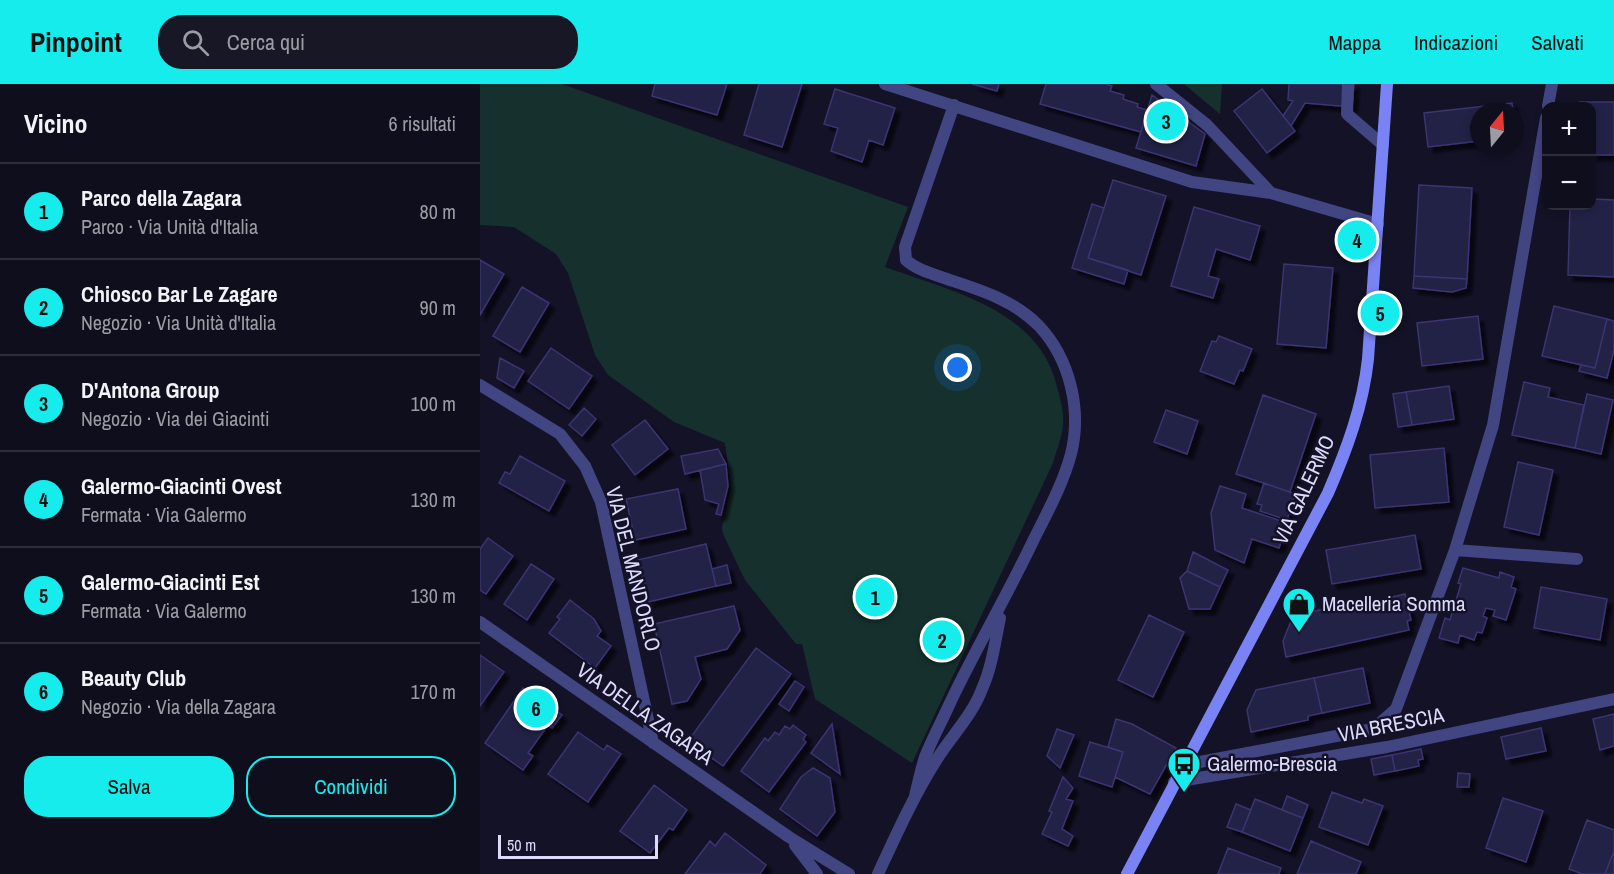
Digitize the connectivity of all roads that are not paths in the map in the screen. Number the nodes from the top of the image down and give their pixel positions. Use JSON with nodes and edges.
{"nodes":[{"id":1,"x":885,"y":84,"type":"edge"},
{"id":2,"x":1156,"y":84,"type":"edge"},
{"id":3,"x":1348,"y":84,"type":"edge"},
{"id":4,"x":1387,"y":84,"type":"edge"},
{"id":5,"x":1552,"y":84,"type":"edge"},
{"id":6,"x":1549,"y":102,"type":"edge"},
{"id":7,"x":954,"y":105,"type":"junction"},
{"id":8,"x":1542,"y":141,"type":"edge"},
{"id":9,"x":1383,"y":145,"type":"junction"},
{"id":10,"x":1271,"y":193,"type":"junction"},
{"id":11,"x":1378,"y":224,"type":"junction"},
{"id":12,"x":480,"y":385,"type":"edge"},
{"id":13,"x":1455,"y":550,"type":"junction"},
{"id":14,"x":1577,"y":559,"type":"dead end"},
{"id":15,"x":1002,"y":605,"type":"junction"},
{"id":16,"x":480,"y":622,"type":"edge"},
{"id":17,"x":969,"y":664,"type":"junction"},
{"id":18,"x":989,"y":671,"type":"junction"},
{"id":19,"x":1614,"y":699,"type":"edge"},
{"id":20,"x":653,"y":743,"type":"junction"},
{"id":21,"x":1184,"y":765,"type":"junction"},
{"id":22,"x":1174,"y":782,"type":"junction"},
{"id":23,"x":915,"y":796,"type":"junction"},
{"id":24,"x":789,"y":837,"type":"junction"},
{"id":25,"x":817,"y":872,"type":"edge"},
{"id":26,"x":849,"y":874,"type":"edge"},
{"id":27,"x":878,"y":874,"type":"edge"},
{"id":28,"x":1127,"y":874,"type":"edge"}],
"edges":[{"from":1,"to":7,"type":"street"},
{"from":2,"to":10,"type":"street"},
{"from":3,"to":9,"type":"street"},
{"from":4,"to":9,"type":"main road","name":"VIA GALERMO"},
{"from":5,"to":6,"type":"street"},
{"from":7,"to":10,"type":"street"},
{"from":7,"to":15,"type":"street"},
{"from":8,"to":13,"type":"street"},
{"from":9,"to":11,"type":"main road","name":"VIA GALERMO"},
{"from":10,"to":11,"type":"street"},
{"from":11,"to":21,"type":"main road","name":"VIA GALERMO"},
{"from":12,"to":20,"type":"street","name":"VIA DEL MANDORLO"},
{"from":13,"to":14,"type":"street"},
{"from":13,"to":21,"type":"street"},
{"from":15,"to":17,"type":"street"},
{"from":15,"to":18,"type":"street"},
{"from":16,"to":20,"type":"street","name":"VIA DELLA ZAGARA"},
{"from":17,"to":18,"type":"street"},
{"from":17,"to":23,"type":"street"},
{"from":18,"to":23,"type":"street"},
{"from":19,"to":22,"type":"street","name":"VIA BRESCIA"},
{"from":20,"to":24,"type":"street","name":"VIA DELLA ZAGARA"},
{"from":21,"to":22,"type":"main road","name":"VIA GALERMO"},
{"from":22,"to":28,"type":"main road","name":"VIA GALERMO"},
{"from":23,"to":27,"type":"street"},
{"from":24,"to":25,"type":"street"},
{"from":24,"to":26,"type":"street"}]}
